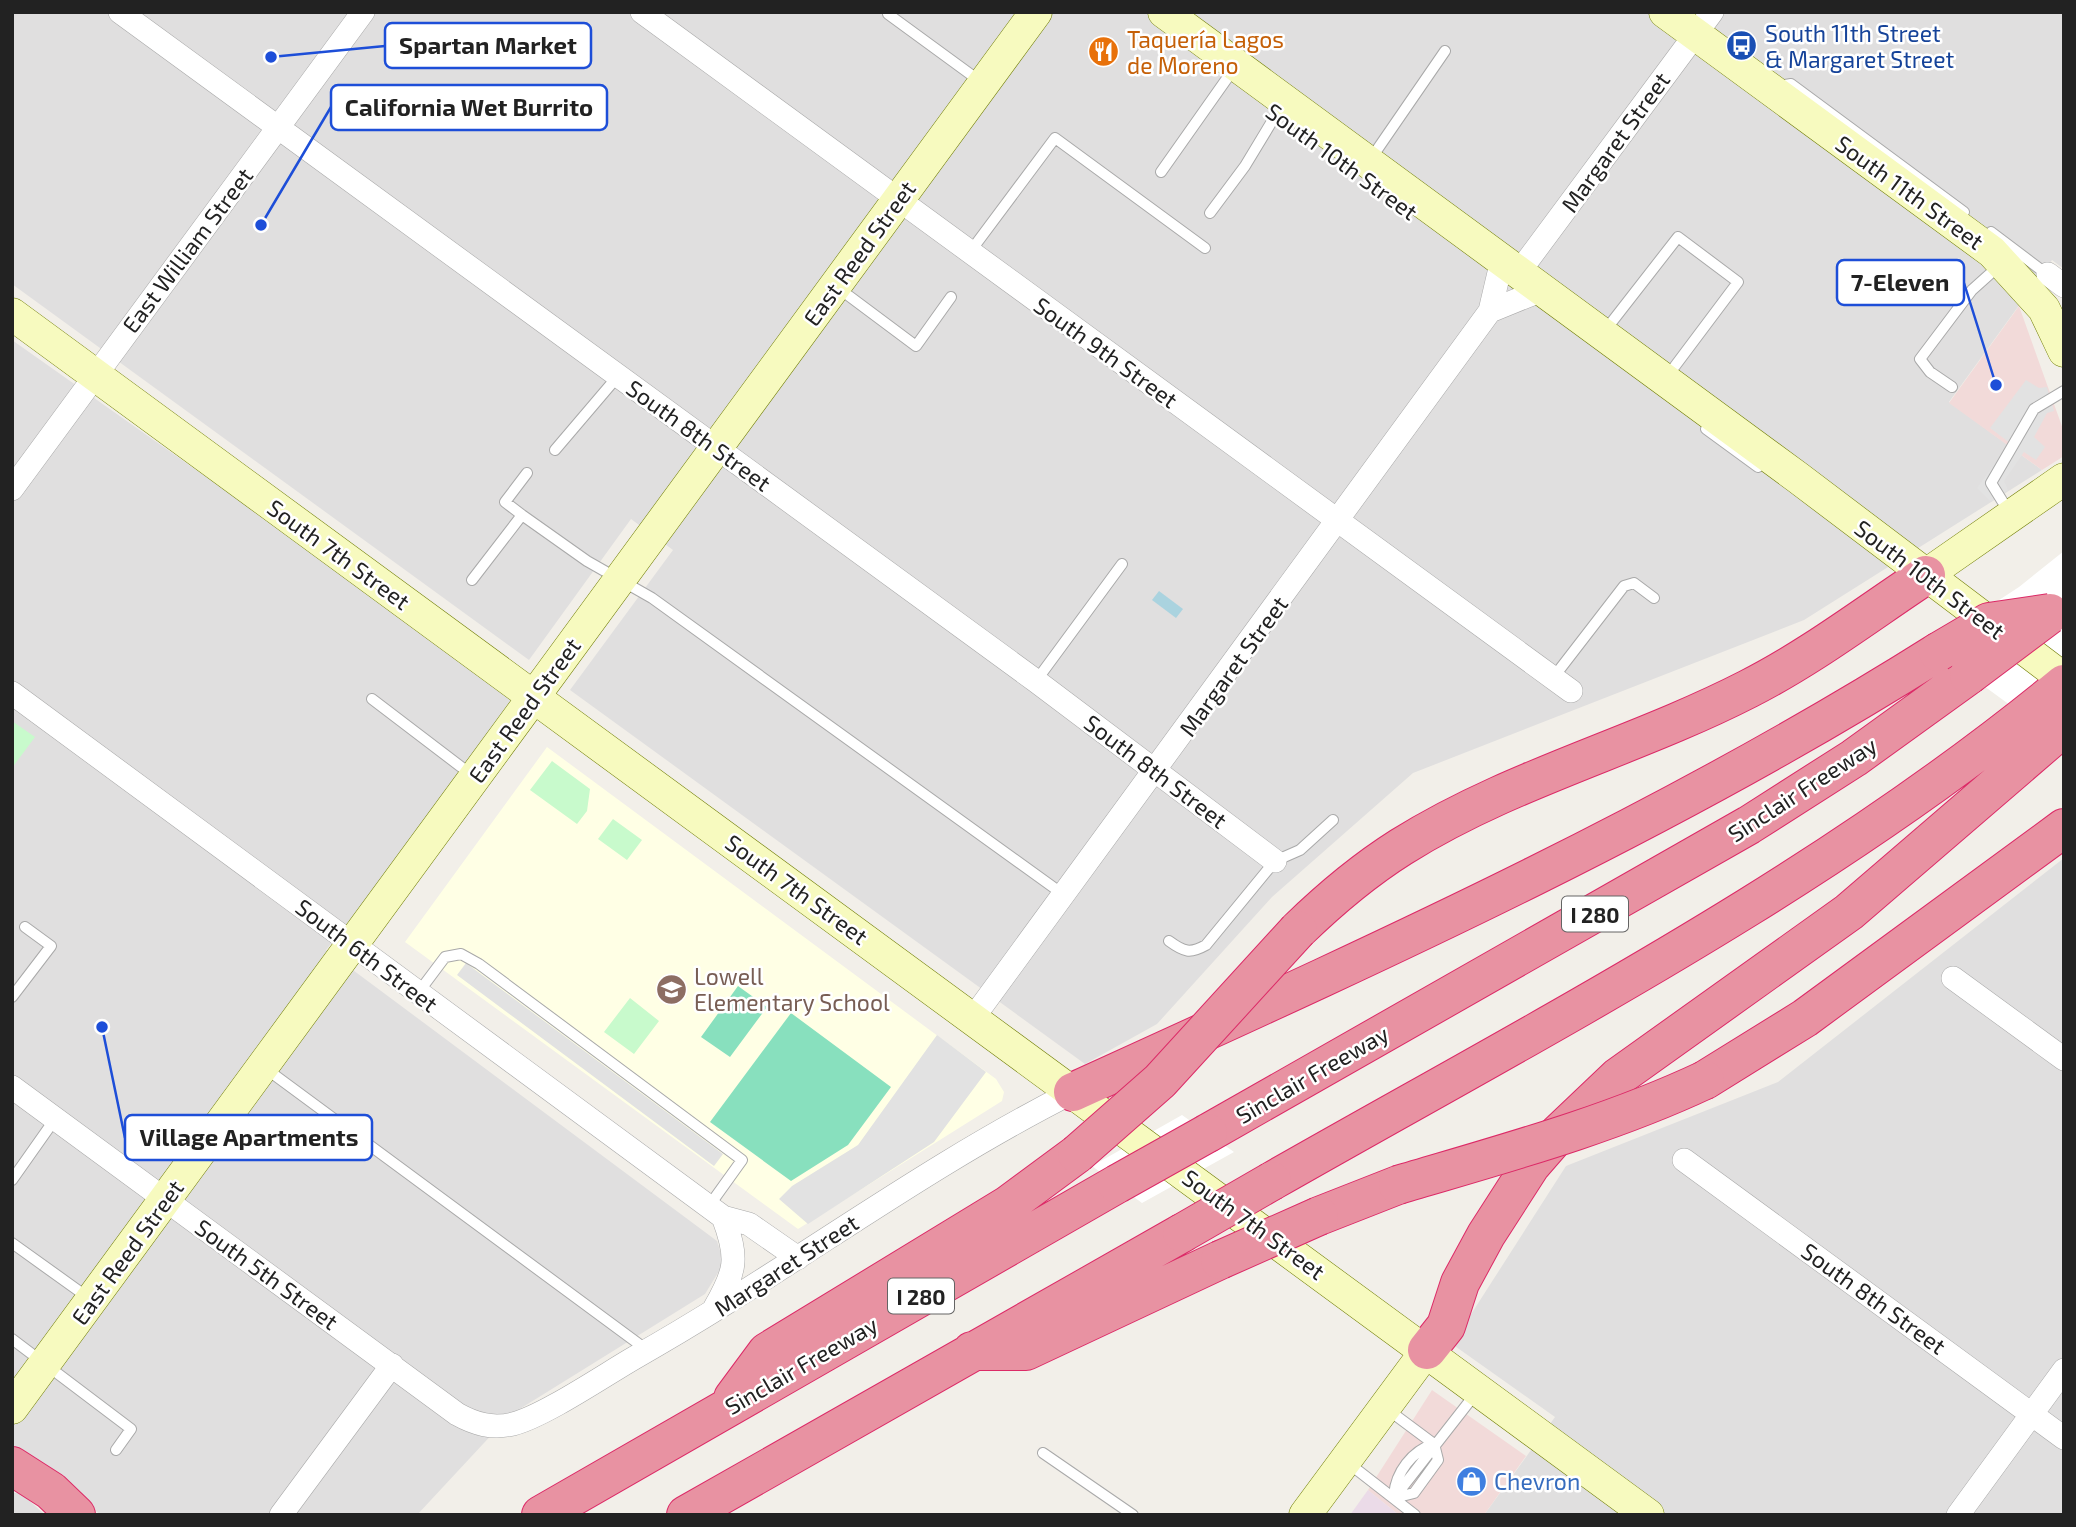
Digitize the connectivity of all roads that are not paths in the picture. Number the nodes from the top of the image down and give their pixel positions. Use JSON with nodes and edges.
{"nodes":[{"id":1,"x":120,"y":12,"type":"edge"},
{"id":2,"x":363,"y":12,"type":"edge"},
{"id":3,"x":642,"y":12,"type":"edge"},
{"id":4,"x":1036,"y":12,"type":"edge"},
{"id":5,"x":1665,"y":12,"type":"edge"},
{"id":6,"x":888,"y":14,"type":"dead end"},
{"id":7,"x":1703,"y":23,"type":"edge"},
{"id":8,"x":1174,"y":26,"type":"edge"},
{"id":9,"x":1445,"y":51,"type":"dead end"},
{"id":10,"x":983,"y":84,"type":"junction"},
{"id":11,"x":1238,"y":84,"type":"dead end"},
{"id":12,"x":1766,"y":87,"type":"junction"},
{"id":13,"x":1267,"y":106,"type":"dead end"},
{"id":14,"x":1277,"y":113,"type":"junction"},
{"id":15,"x":1288,"y":121,"type":"dead end"},
{"id":16,"x":279,"y":127,"type":"junction"},
{"id":17,"x":1368,"y":162,"type":"junction"},
{"id":18,"x":1161,"y":172,"type":"dead end"},
{"id":19,"x":898,"y":200,"type":"junction"},
{"id":20,"x":1210,"y":213,"type":"dead end"},
{"id":21,"x":1970,"y":216,"type":"dead end"},
{"id":22,"x":1981,"y":225,"type":"dead end"},
{"id":23,"x":1205,"y":248,"type":"dead end"},
{"id":24,"x":970,"y":252,"type":"junction"},
{"id":25,"x":2003,"y":262,"type":"junction"},
{"id":26,"x":1521,"y":274,"type":"junction"},
{"id":27,"x":835,"y":286,"type":"junction"},
{"id":28,"x":2049,"y":290,"type":"edge"},
{"id":29,"x":951,"y":297,"type":"dead end"},
{"id":30,"x":1490,"y":311,"type":"junction"},
{"id":31,"x":12,"y":314,"type":"edge"},
{"id":32,"x":1592,"y":332,"type":"junction"},
{"id":33,"x":2064,"y":351,"type":"edge"},
{"id":34,"x":94,"y":375,"type":"junction"},
{"id":35,"x":618,"y":376,"type":"junction"},
{"id":36,"x":1664,"y":380,"type":"junction"},
{"id":37,"x":1952,"y":387,"type":"dead end"},
{"id":38,"x":2064,"y":391,"type":"edge"},
{"id":39,"x":1700,"y":425,"type":"dead end"},
{"id":40,"x":717,"y":448,"type":"junction"},
{"id":41,"x":555,"y":450,"type":"dead end"},
{"id":42,"x":527,"y":473,"type":"dead end"},
{"id":43,"x":1765,"y":473,"type":"dead end"},
{"id":44,"x":2064,"y":479,"type":"edge"},
{"id":45,"x":12,"y":489,"type":"edge"},
{"id":46,"x":522,"y":515,"type":"junction"},
{"id":47,"x":2011,"y":515,"type":"junction"},
{"id":48,"x":1338,"y":522,"type":"junction"},
{"id":49,"x":1122,"y":564,"type":"dead end"},
{"id":50,"x":1926,"y":575,"type":"junction"},
{"id":51,"x":620,"y":579,"type":"junction"},
{"id":52,"x":472,"y":580,"type":"dead end"},
{"id":53,"x":1654,"y":598,"type":"dead end"},
{"id":54,"x":2057,"y":608,"type":"edge"},
{"id":55,"x":2064,"y":679,"type":"edge"},
{"id":56,"x":1036,"y":681,"type":"junction"},
{"id":57,"x":2064,"y":684,"type":"edge"},
{"id":58,"x":1562,"y":685,"type":"joint"},
{"id":59,"x":12,"y":693,"type":"edge"},
{"id":60,"x":534,"y":696,"type":"junction"},
{"id":61,"x":372,"y":699,"type":"dead end"},
{"id":62,"x":2047,"y":726,"type":"edge"},
{"id":63,"x":1156,"y":771,"type":"junction"},
{"id":64,"x":475,"y":777,"type":"junction"},
{"id":65,"x":1333,"y":820,"type":"dead end"},
{"id":66,"x":2064,"y":828,"type":"edge"},
{"id":67,"x":1275,"y":861,"type":"junction"},
{"id":68,"x":1064,"y":895,"type":"junction"},
{"id":69,"x":25,"y":926,"type":"dead end"},
{"id":70,"x":1170,"y":941,"type":"dead end"},
{"id":71,"x":353,"y":944,"type":"junction"},
{"id":72,"x":1953,"y":978,"type":"dead end"},
{"id":73,"x":418,"y":993,"type":"junction"},
{"id":74,"x":12,"y":997,"type":"edge"},
{"id":75,"x":973,"y":1018,"type":"junction"},
{"id":76,"x":2064,"y":1059,"type":"edge"},
{"id":77,"x":263,"y":1066,"type":"junction"},
{"id":78,"x":12,"y":1087,"type":"edge"},
{"id":79,"x":1073,"y":1092,"type":"junction"},
{"id":80,"x":55,"y":1119,"type":"junction"},
{"id":81,"x":1684,"y":1160,"type":"dead end"},
{"id":82,"x":12,"y":1180,"type":"edge"},
{"id":83,"x":165,"y":1199,"type":"junction"},
{"id":84,"x":716,"y":1212,"type":"junction"},
{"id":85,"x":12,"y":1243,"type":"edge"},
{"id":86,"x":798,"y":1258,"type":"junction"},
{"id":87,"x":92,"y":1300,"type":"junction"},
{"id":88,"x":712,"y":1312,"type":"junction"},
{"id":89,"x":12,"y":1339,"type":"edge"},
{"id":90,"x":647,"y":1350,"type":"junction"},
{"id":91,"x":1427,"y":1350,"type":"junction"},
{"id":92,"x":970,"y":1352,"type":"junction"},
{"id":93,"x":46,"y":1364,"type":"junction"},
{"id":94,"x":392,"y":1365,"type":"junction"},
{"id":95,"x":2064,"y":1370,"type":"edge"},
{"id":96,"x":1479,"y":1390,"type":"junction"},
{"id":97,"x":1385,"y":1407,"type":"junction"},
{"id":98,"x":12,"y":1408,"type":"edge"},
{"id":99,"x":726,"y":1408,"type":"junction"},
{"id":100,"x":2032,"y":1414,"type":"junction"},
{"id":101,"x":493,"y":1427,"type":"joint"},
{"id":102,"x":2064,"y":1438,"type":"edge"},
{"id":103,"x":1434,"y":1444,"type":"junction"},
{"id":104,"x":116,"y":1450,"type":"dead end"},
{"id":105,"x":1043,"y":1453,"type":"dead end"},
{"id":106,"x":1345,"y":1461,"type":"junction"},
{"id":107,"x":12,"y":1466,"type":"edge"},
{"id":108,"x":1394,"y":1498,"type":"junction"},
{"id":109,"x":76,"y":1515,"type":"edge"},
{"id":110,"x":281,"y":1515,"type":"edge"},
{"id":111,"x":541,"y":1515,"type":"edge"},
{"id":112,"x":686,"y":1515,"type":"edge"},
{"id":113,"x":1133,"y":1515,"type":"edge"},
{"id":114,"x":1305,"y":1515,"type":"edge"},
{"id":115,"x":1416,"y":1515,"type":"edge"},
{"id":116,"x":1648,"y":1515,"type":"edge"},
{"id":117,"x":1958,"y":1515,"type":"edge"}],
"edges":[{"from":1,"to":16,"type":"street","name":"South 8th Street"},
{"from":2,"to":16,"type":"street","name":"East William Street"},
{"from":3,"to":19,"type":"street","name":"South 9th Street"},
{"from":4,"to":10,"type":"street","name":"East Reed Street"},
{"from":5,"to":7,"type":"street","name":"South 11th Street"},
{"from":6,"to":10,"type":"lane"},
{"from":7,"to":12,"type":"street","name":"South 11th Street"},
{"from":7,"to":26,"type":"street","name":"Margaret Street"},
{"from":8,"to":17,"type":"street","name":"South 10th Street"},
{"from":9,"to":17,"type":"lane"},
{"from":10,"to":19,"type":"street","name":"East Reed Street"},
{"from":11,"to":18,"type":"lane"},
{"from":12,"to":21,"type":"lane","name":"South 11th Street"},
{"from":12,"to":25,"type":"street","name":"South 11th Street"},
{"from":13,"to":14,"type":"lane","name":"South 10th Street"},
{"from":14,"to":15,"type":"lane","name":"South 10th Street"},
{"from":14,"to":20,"type":"lane"},
{"from":16,"to":34,"type":"street","name":"East William Street"},
{"from":16,"to":35,"type":"street","name":"South 8th Street"},
{"from":17,"to":26,"type":"street","name":"South 10th Street"},
{"from":19,"to":24,"type":"street","name":"South 9th Street"},
{"from":19,"to":27,"type":"street","name":"East Reed Street"},
{"from":22,"to":28,"type":"lane","name":"South 11th Street"},
{"from":23,"to":24,"type":"lane"},
{"from":24,"to":48,"type":"street","name":"South 9th Street"},
{"from":25,"to":28,"type":"street","name":"South 11th Street"},
{"from":25,"to":37,"type":"lane"},
{"from":26,"to":30,"type":"street"},
{"from":26,"to":30,"type":"street","name":"Margaret Street"},
{"from":26,"to":32,"type":"street","name":"South 10th Street"},
{"from":27,"to":29,"type":"lane"},
{"from":27,"to":40,"type":"street","name":"East Reed Street"},
{"from":28,"to":33,"type":"street","name":"South 11th Street"},
{"from":30,"to":48,"type":"street","name":"Margaret Street"},
{"from":31,"to":34,"type":"street","name":"South 7th Street"},
{"from":32,"to":36,"type":"street","name":"South 10th Street"},
{"from":32,"to":36,"type":"lane"},
{"from":34,"to":45,"type":"street","name":"East William Street"},
{"from":34,"to":60,"type":"street","name":"South 7th Street"},
{"from":35,"to":40,"type":"street","name":"South 8th Street"},
{"from":35,"to":41,"type":"lane"},
{"from":36,"to":50,"type":"street","name":"South 10th Street"},
{"from":38,"to":47,"type":"lane"},
{"from":39,"to":43,"type":"lane"},
{"from":40,"to":51,"type":"street","name":"East Reed Street"},
{"from":40,"to":56,"type":"street","name":"South 8th Street"},
{"from":42,"to":46,"type":"lane"},
{"from":44,"to":47,"type":"street"},
{"from":46,"to":51,"type":"lane"},
{"from":46,"to":52,"type":"lane"},
{"from":47,"to":50,"type":"street"},
{"from":48,"to":58,"type":"street","name":"South 9th Street"},
{"from":48,"to":63,"type":"street","name":"Margaret Street"},
{"from":49,"to":56,"type":"lane"},
{"from":50,"to":55,"type":"street","name":"South 10th Street"},
{"from":50,"to":99,"type":"highway","bridge":true},
{"from":51,"to":60,"type":"street","name":"East Reed Street"},
{"from":51,"to":68,"type":"lane"},
{"from":53,"to":58,"type":"lane"},
{"from":54,"to":79,"type":"highway","bridge":true},
{"from":54,"to":99,"type":"highway","name":"Sinclair Freeway","number":"I 280","bridge":true},
{"from":56,"to":63,"type":"street","name":"South 8th Street"},
{"from":57,"to":62,"type":"highway"},
{"from":59,"to":71,"type":"street","name":"South 6th Street"},
{"from":60,"to":64,"type":"street","name":"East Reed Street"},
{"from":60,"to":75,"type":"street","name":"South 7th Street"},
{"from":61,"to":64,"type":"lane"},
{"from":62,"to":91,"type":"highway"},
{"from":62,"to":92,"type":"highway","bridge":true},
{"from":63,"to":67,"type":"street","name":"South 8th Street"},
{"from":63,"to":68,"type":"street","name":"Margaret Street"},
{"from":64,"to":71,"type":"street","name":"East Reed Street"},
{"from":65,"to":67,"type":"lane"},
{"from":66,"to":92,"type":"highway","bridge":true},
{"from":67,"to":70,"type":"lane"},
{"from":68,"to":75,"type":"street","name":"Margaret Street"},
{"from":69,"to":74,"type":"lane"},
{"from":71,"to":73,"type":"street","name":"South 6th Street"},
{"from":71,"to":77,"type":"street","name":"East Reed Street"},
{"from":72,"to":76,"type":"street"},
{"from":73,"to":84,"type":"street","name":"South 6th Street"},
{"from":73,"to":84,"type":"lane"},
{"from":75,"to":79,"type":"street","name":"South 7th Street"},
{"from":77,"to":83,"type":"street","name":"East Reed Street"},
{"from":77,"to":90,"type":"lane"},
{"from":78,"to":80,"type":"street","name":"South 5th Street"},
{"from":79,"to":86,"type":"street","name":"Margaret Street"},
{"from":79,"to":91,"type":"street","name":"South 7th Street"},
{"from":80,"to":82,"type":"lane"},
{"from":80,"to":83,"type":"street","name":"South 5th Street"},
{"from":81,"to":100,"type":"street","name":"South 8th Street"},
{"from":83,"to":87,"type":"street","name":"East Reed Street"},
{"from":83,"to":94,"type":"street","name":"South 5th Street"},
{"from":84,"to":86,"type":"street","name":"South 6th Street"},
{"from":84,"to":88,"type":"street"},
{"from":85,"to":87,"type":"lane"},
{"from":86,"to":88,"type":"street","name":"Margaret Street"},
{"from":87,"to":93,"type":"street","name":"East Reed Street"},
{"from":88,"to":90,"type":"street","name":"Margaret Street"},
{"from":89,"to":93,"type":"lane"},
{"from":90,"to":101,"type":"street","name":"Margaret Street"},
{"from":91,"to":96,"type":"street","name":"South 7th Street"},
{"from":91,"to":97,"type":"street"},
{"from":92,"to":112,"type":"highway"},
{"from":93,"to":98,"type":"street","name":"East Reed Street"},
{"from":93,"to":104,"type":"lane"},
{"from":94,"to":101,"type":"street","name":"South 5th Street"},
{"from":94,"to":110,"type":"street"},
{"from":95,"to":100,"type":"street"},
{"from":96,"to":103,"type":"lane"},
{"from":96,"to":116,"type":"street","name":"South 7th Street"},
{"from":97,"to":103,"type":"lane"},
{"from":97,"to":106,"type":"street"},
{"from":99,"to":111,"type":"highway","name":"Sinclair Freeway","number":"I 280"},
{"from":100,"to":102,"type":"street","name":"South 8th Street"},
{"from":100,"to":117,"type":"street"},
{"from":103,"to":108,"type":"lane"},
{"from":103,"to":108,"type":"lane"},
{"from":105,"to":113,"type":"lane"},
{"from":106,"to":108,"type":"lane"},
{"from":106,"to":114,"type":"street"},
{"from":107,"to":109,"type":"highway"},
{"from":108,"to":115,"type":"lane"}]}
